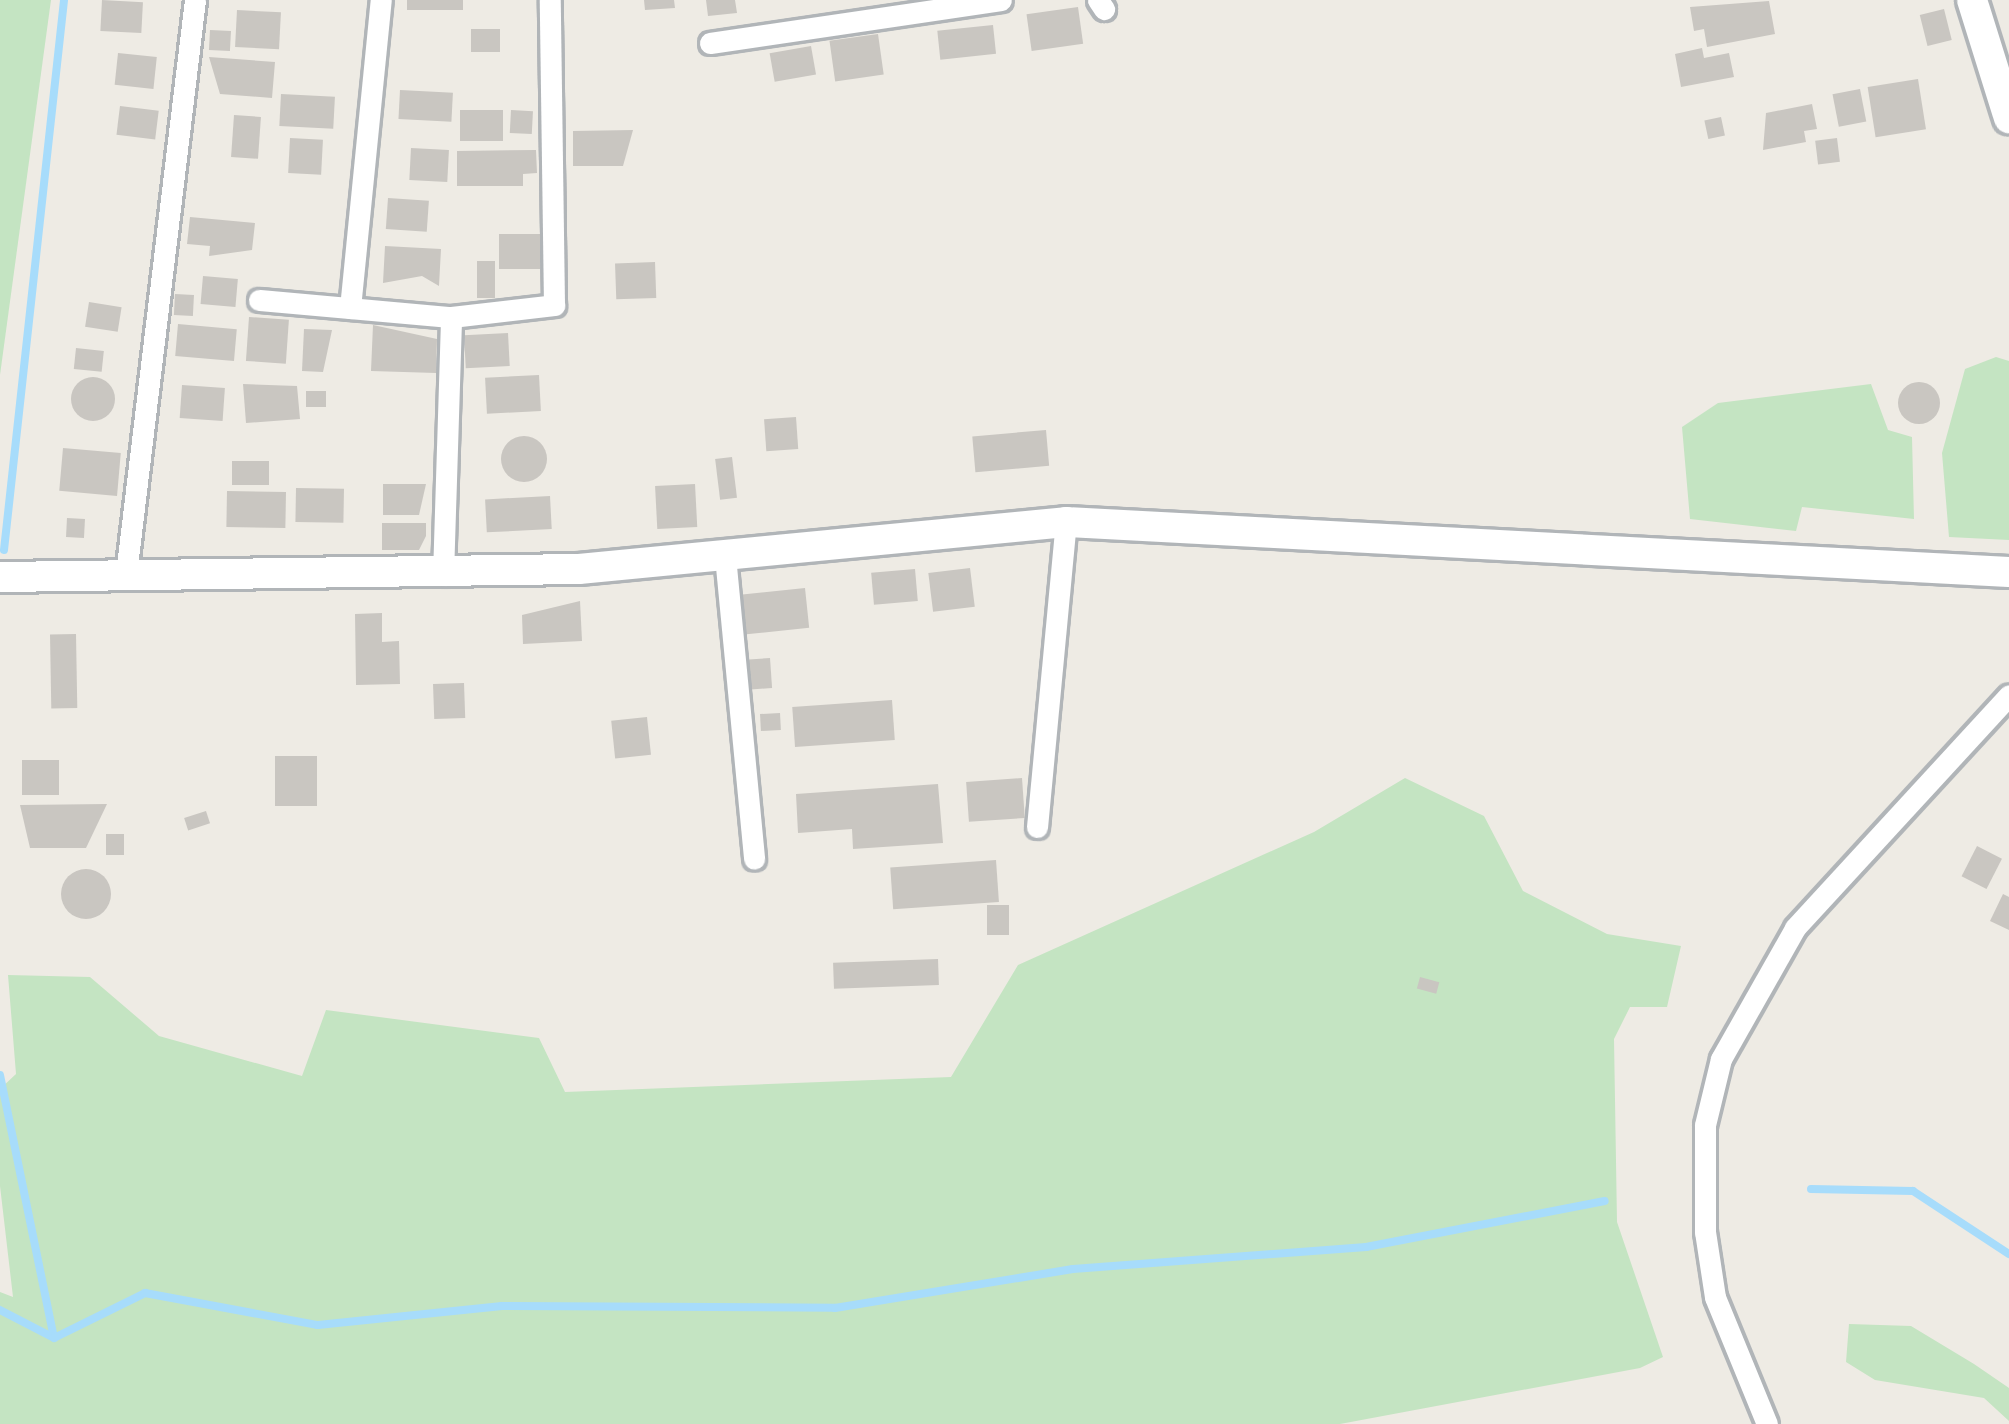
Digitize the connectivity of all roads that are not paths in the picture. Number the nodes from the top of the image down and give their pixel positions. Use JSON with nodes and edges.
{"nodes":[{"id":1,"x":195,"y":0,"type":"edge"},
{"id":2,"x":381,"y":0,"type":"edge"},
{"id":3,"x":550,"y":0,"type":"edge"},
{"id":4,"x":1001,"y":0,"type":"edge"},
{"id":5,"x":1972,"y":0,"type":"edge"},
{"id":6,"x":947,"y":3,"type":"edge"},
{"id":7,"x":710,"y":43,"type":"dead end"},
{"id":8,"x":2009,"y":118,"type":"edge"},
{"id":9,"x":259,"y":300,"type":"dead end"},
{"id":10,"x":350,"y":308,"type":"junction"},
{"id":11,"x":451,"y":316,"type":"junction"},
{"id":12,"x":1066,"y":522,"type":"junction"},
{"id":13,"x":724,"y":556,"type":"junction"},
{"id":14,"x":2009,"y":572,"type":"edge"},
{"id":15,"x":126,"y":574,"type":"junction"},
{"id":16,"x":443,"y":575,"type":"junction"},
{"id":17,"x":0,"y":577,"type":"edge"},
{"id":18,"x":2009,"y":695,"type":"edge"},
{"id":19,"x":1036,"y":827,"type":"dead end"},
{"id":20,"x":754,"y":859,"type":"dead end"},
{"id":21,"x":1767,"y":1424,"type":"edge"}],
"edges":[{"from":1,"to":15,"type":"street"},
{"from":2,"to":10,"type":"street"},
{"from":3,"to":11,"type":"street"},
{"from":4,"to":6,"type":"street"},
{"from":5,"to":8,"type":"street"},
{"from":6,"to":7,"type":"street"},
{"from":9,"to":10,"type":"street"},
{"from":10,"to":11,"type":"street"},
{"from":11,"to":16,"type":"street"},
{"from":12,"to":13,"type":"street"},
{"from":12,"to":14,"type":"street"},
{"from":12,"to":19,"type":"street"},
{"from":13,"to":16,"type":"street"},
{"from":13,"to":20,"type":"street"},
{"from":15,"to":16,"type":"street"},
{"from":15,"to":17,"type":"street"},
{"from":18,"to":21,"type":"street"}]}
